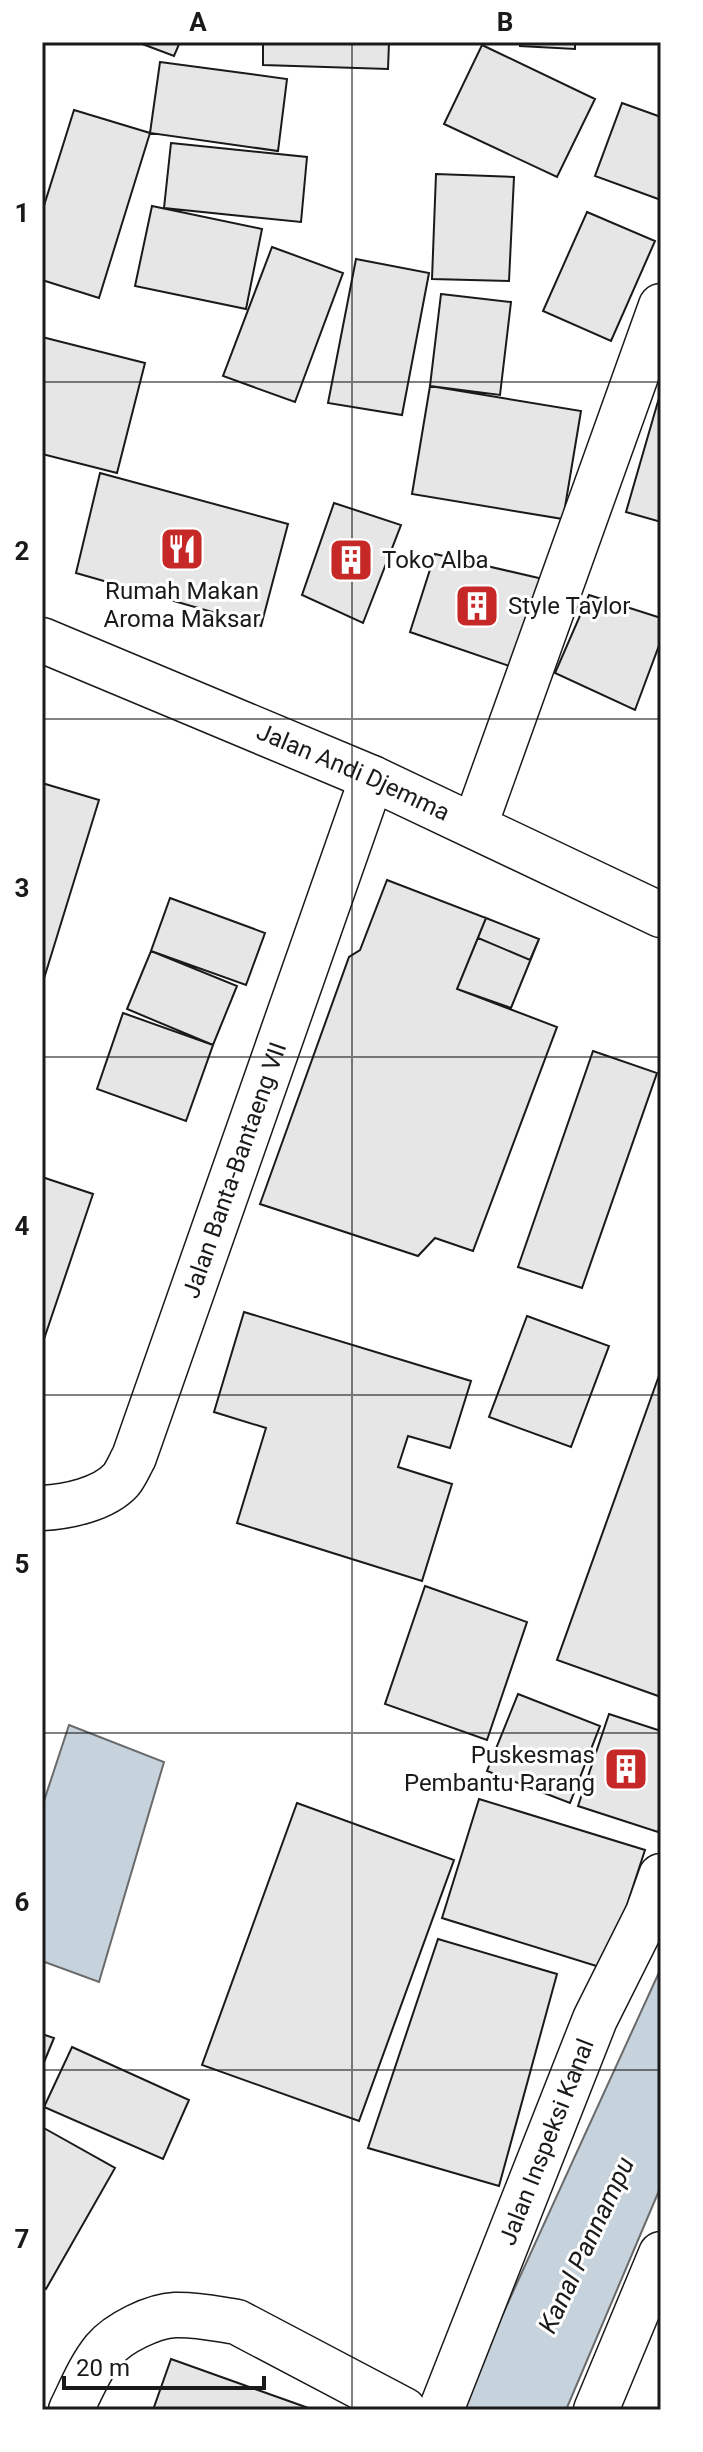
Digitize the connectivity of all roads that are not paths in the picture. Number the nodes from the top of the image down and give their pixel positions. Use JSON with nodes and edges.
{"nodes":[{"id":1,"x":661,"y":306,"type":"edge"},
{"id":2,"x":42,"y":640,"type":"edge"},
{"id":3,"x":372,"y":778,"type":"junction"},
{"id":4,"x":475,"y":825,"type":"junction"},
{"id":5,"x":661,"y":915,"type":"edge"},
{"id":6,"x":42,"y":1508,"type":"edge"},
{"id":7,"x":661,"y":1876,"type":"edge"},
{"id":8,"x":661,"y":2254,"type":"edge"},
{"id":9,"x":71,"y":2410,"type":"edge"},
{"id":10,"x":404,"y":2410,"type":"edge"},
{"id":11,"x":441,"y":2410,"type":"edge"},
{"id":12,"x":596,"y":2410,"type":"edge"}],
"edges":[{"from":1,"to":4,"type":"street"},
{"from":2,"to":3,"type":"street","name":"Jalan Andi Djemma"},
{"from":3,"to":4,"type":"street","name":"Jalan Andi Djemma"},
{"from":3,"to":6,"type":"street","name":"Jalan Banta-Bantaeng VII"},
{"from":4,"to":5,"type":"street","name":"Jalan Andi Djemma"},
{"from":7,"to":11,"type":"street","name":"Jalan Inspeksi Kanal"},
{"from":8,"to":12,"type":"street"},
{"from":9,"to":10,"type":"street"}]}
